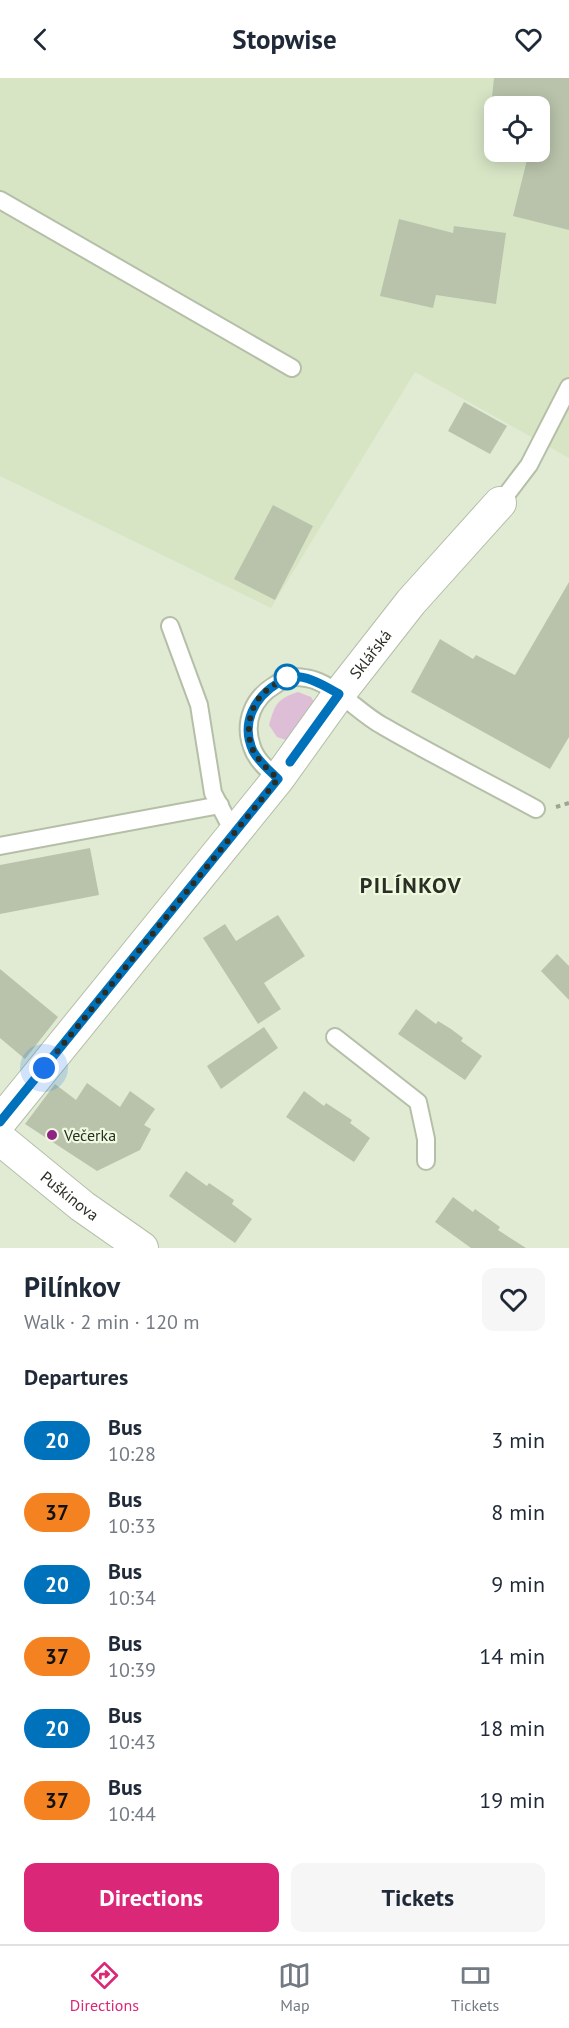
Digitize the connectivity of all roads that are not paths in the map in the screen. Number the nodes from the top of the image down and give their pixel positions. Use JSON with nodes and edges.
{"nodes":[{"id":1,"x":0,"y":200,"type":"edge"},
{"id":2,"x":292,"y":368,"type":"dead end"},
{"id":3,"x":569,"y":387,"type":"edge"},
{"id":4,"x":500,"y":503,"type":"joint"},
{"id":5,"x":170,"y":626,"type":"dead end"},
{"id":6,"x":339,"y":694,"type":"junction"},
{"id":7,"x":278,"y":779,"type":"junction"},
{"id":8,"x":220,"y":806,"type":"junction"},
{"id":9,"x":536,"y":809,"type":"dead end"},
{"id":10,"x":234,"y":833,"type":"junction"},
{"id":11,"x":0,"y":846,"type":"edge"},
{"id":12,"x":335,"y":1037,"type":"dead end"},
{"id":13,"x":0,"y":1122,"type":"edge"},
{"id":14,"x":0,"y":1139,"type":"edge"},
{"id":15,"x":426,"y":1161,"type":"dead end"},
{"id":16,"x":142,"y":1248,"type":"edge"}],
"edges":[{"from":1,"to":2,"type":"lane"},
{"from":3,"to":4,"type":"lane"},
{"from":4,"to":6,"type":"street","name":"Sklářská"},
{"from":5,"to":8,"type":"lane"},
{"from":6,"to":7,"type":"street","name":"Sklářská"},
{"from":6,"to":7,"type":"lane"},
{"from":6,"to":9,"type":"lane"},
{"from":7,"to":10,"type":"street","name":"Sklářská"},
{"from":8,"to":10,"type":"lane"},
{"from":8,"to":11,"type":"lane"},
{"from":10,"to":13,"type":"street","name":"Sklářská"},
{"from":12,"to":15,"type":"lane"},
{"from":14,"to":16,"type":"street","name":"Puškinova"}]}
